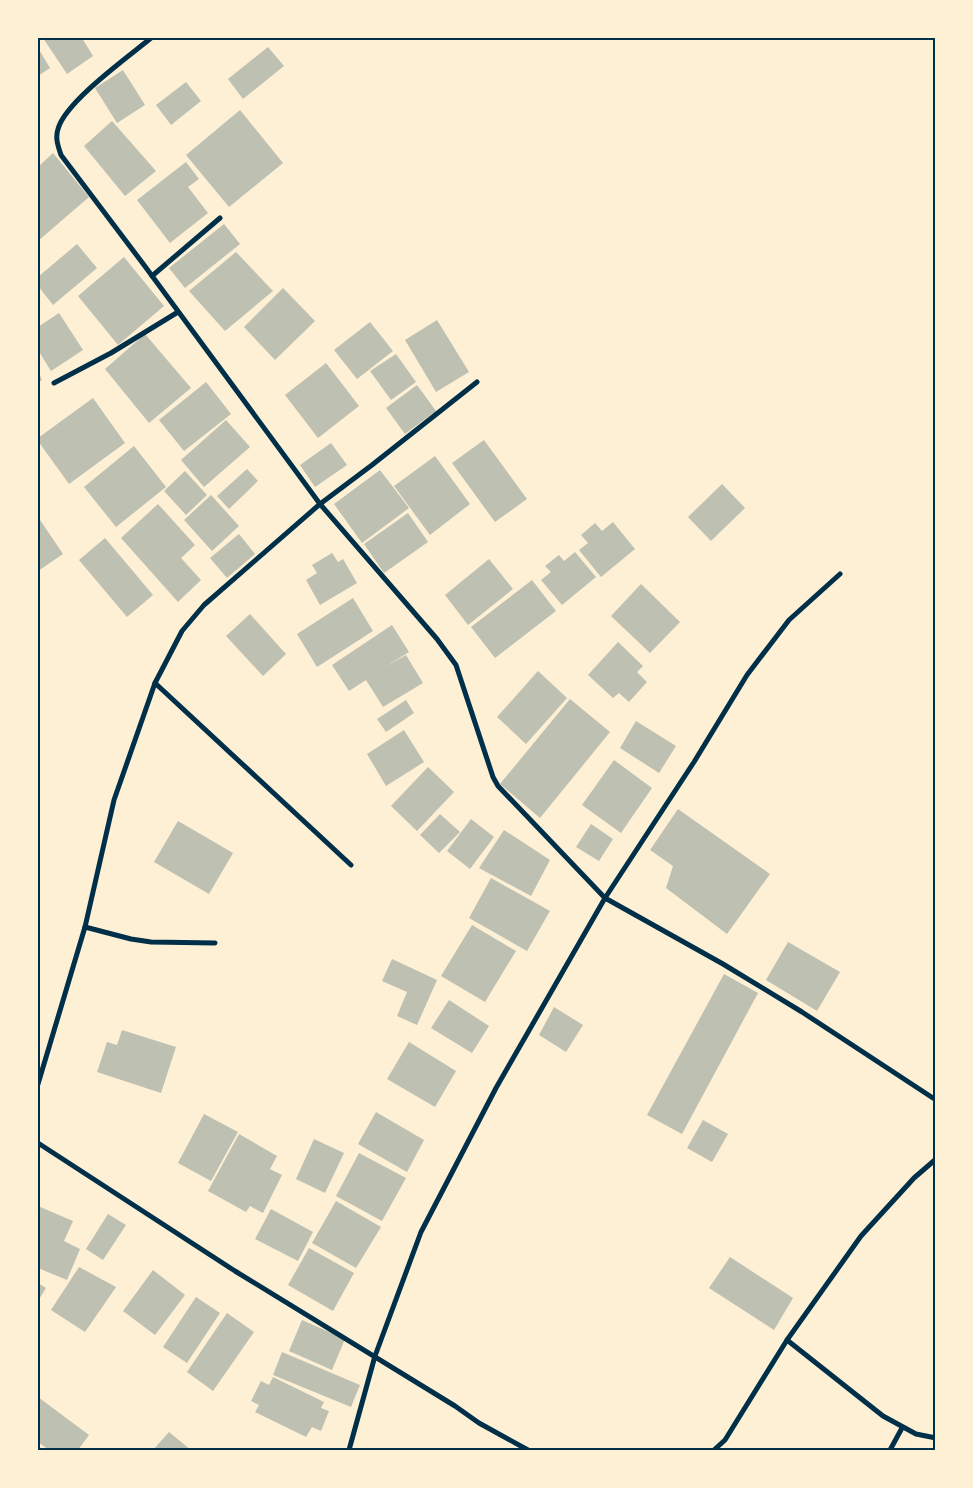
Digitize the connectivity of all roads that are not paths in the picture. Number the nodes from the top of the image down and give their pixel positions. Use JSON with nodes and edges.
{"nodes":[{"id":1,"x":150,"y":38,"type":"edge"},
{"id":2,"x":220,"y":218,"type":"dead end"},
{"id":3,"x":152,"y":276,"type":"junction"},
{"id":4,"x":178,"y":312,"type":"junction"},
{"id":5,"x":477,"y":382,"type":"dead end"},
{"id":6,"x":54,"y":383,"type":"dead end"},
{"id":7,"x":320,"y":504,"type":"junction"},
{"id":8,"x":840,"y":574,"type":"dead end"},
{"id":9,"x":155,"y":682,"type":"junction"},
{"id":10,"x":351,"y":865,"type":"dead end"},
{"id":11,"x":605,"y":898,"type":"junction"},
{"id":12,"x":85,"y":927,"type":"junction"},
{"id":13,"x":216,"y":943,"type":"dead end"},
{"id":14,"x":38,"y":1084,"type":"edge"},
{"id":15,"x":936,"y":1100,"type":"edge"},
{"id":16,"x":38,"y":1143,"type":"edge"},
{"id":17,"x":936,"y":1159,"type":"edge"},
{"id":18,"x":787,"y":1340,"type":"junction"},
{"id":19,"x":376,"y":1356,"type":"junction"},
{"id":20,"x":902,"y":1428,"type":"junction"},
{"id":21,"x":936,"y":1438,"type":"edge"},
{"id":22,"x":349,"y":1450,"type":"edge"},
{"id":23,"x":528,"y":1450,"type":"edge"},
{"id":24,"x":714,"y":1450,"type":"edge"},
{"id":25,"x":890,"y":1450,"type":"edge"}],
"edges":[{"from":1,"to":3,"type":"street"},
{"from":2,"to":3,"type":"street"},
{"from":3,"to":4,"type":"street"},
{"from":4,"to":6,"type":"street"},
{"from":4,"to":7,"type":"street"},
{"from":5,"to":7,"type":"street"},
{"from":7,"to":9,"type":"street"},
{"from":7,"to":11,"type":"street"},
{"from":8,"to":11,"type":"street"},
{"from":9,"to":10,"type":"street"},
{"from":9,"to":12,"type":"street"},
{"from":11,"to":15,"type":"street"},
{"from":11,"to":19,"type":"street"},
{"from":12,"to":13,"type":"street"},
{"from":12,"to":14,"type":"street"},
{"from":16,"to":19,"type":"street"},
{"from":17,"to":18,"type":"street"},
{"from":18,"to":20,"type":"street"},
{"from":18,"to":24,"type":"street"},
{"from":19,"to":22,"type":"street"},
{"from":19,"to":23,"type":"street"},
{"from":20,"to":21,"type":"street"},
{"from":20,"to":25,"type":"street"}]}
